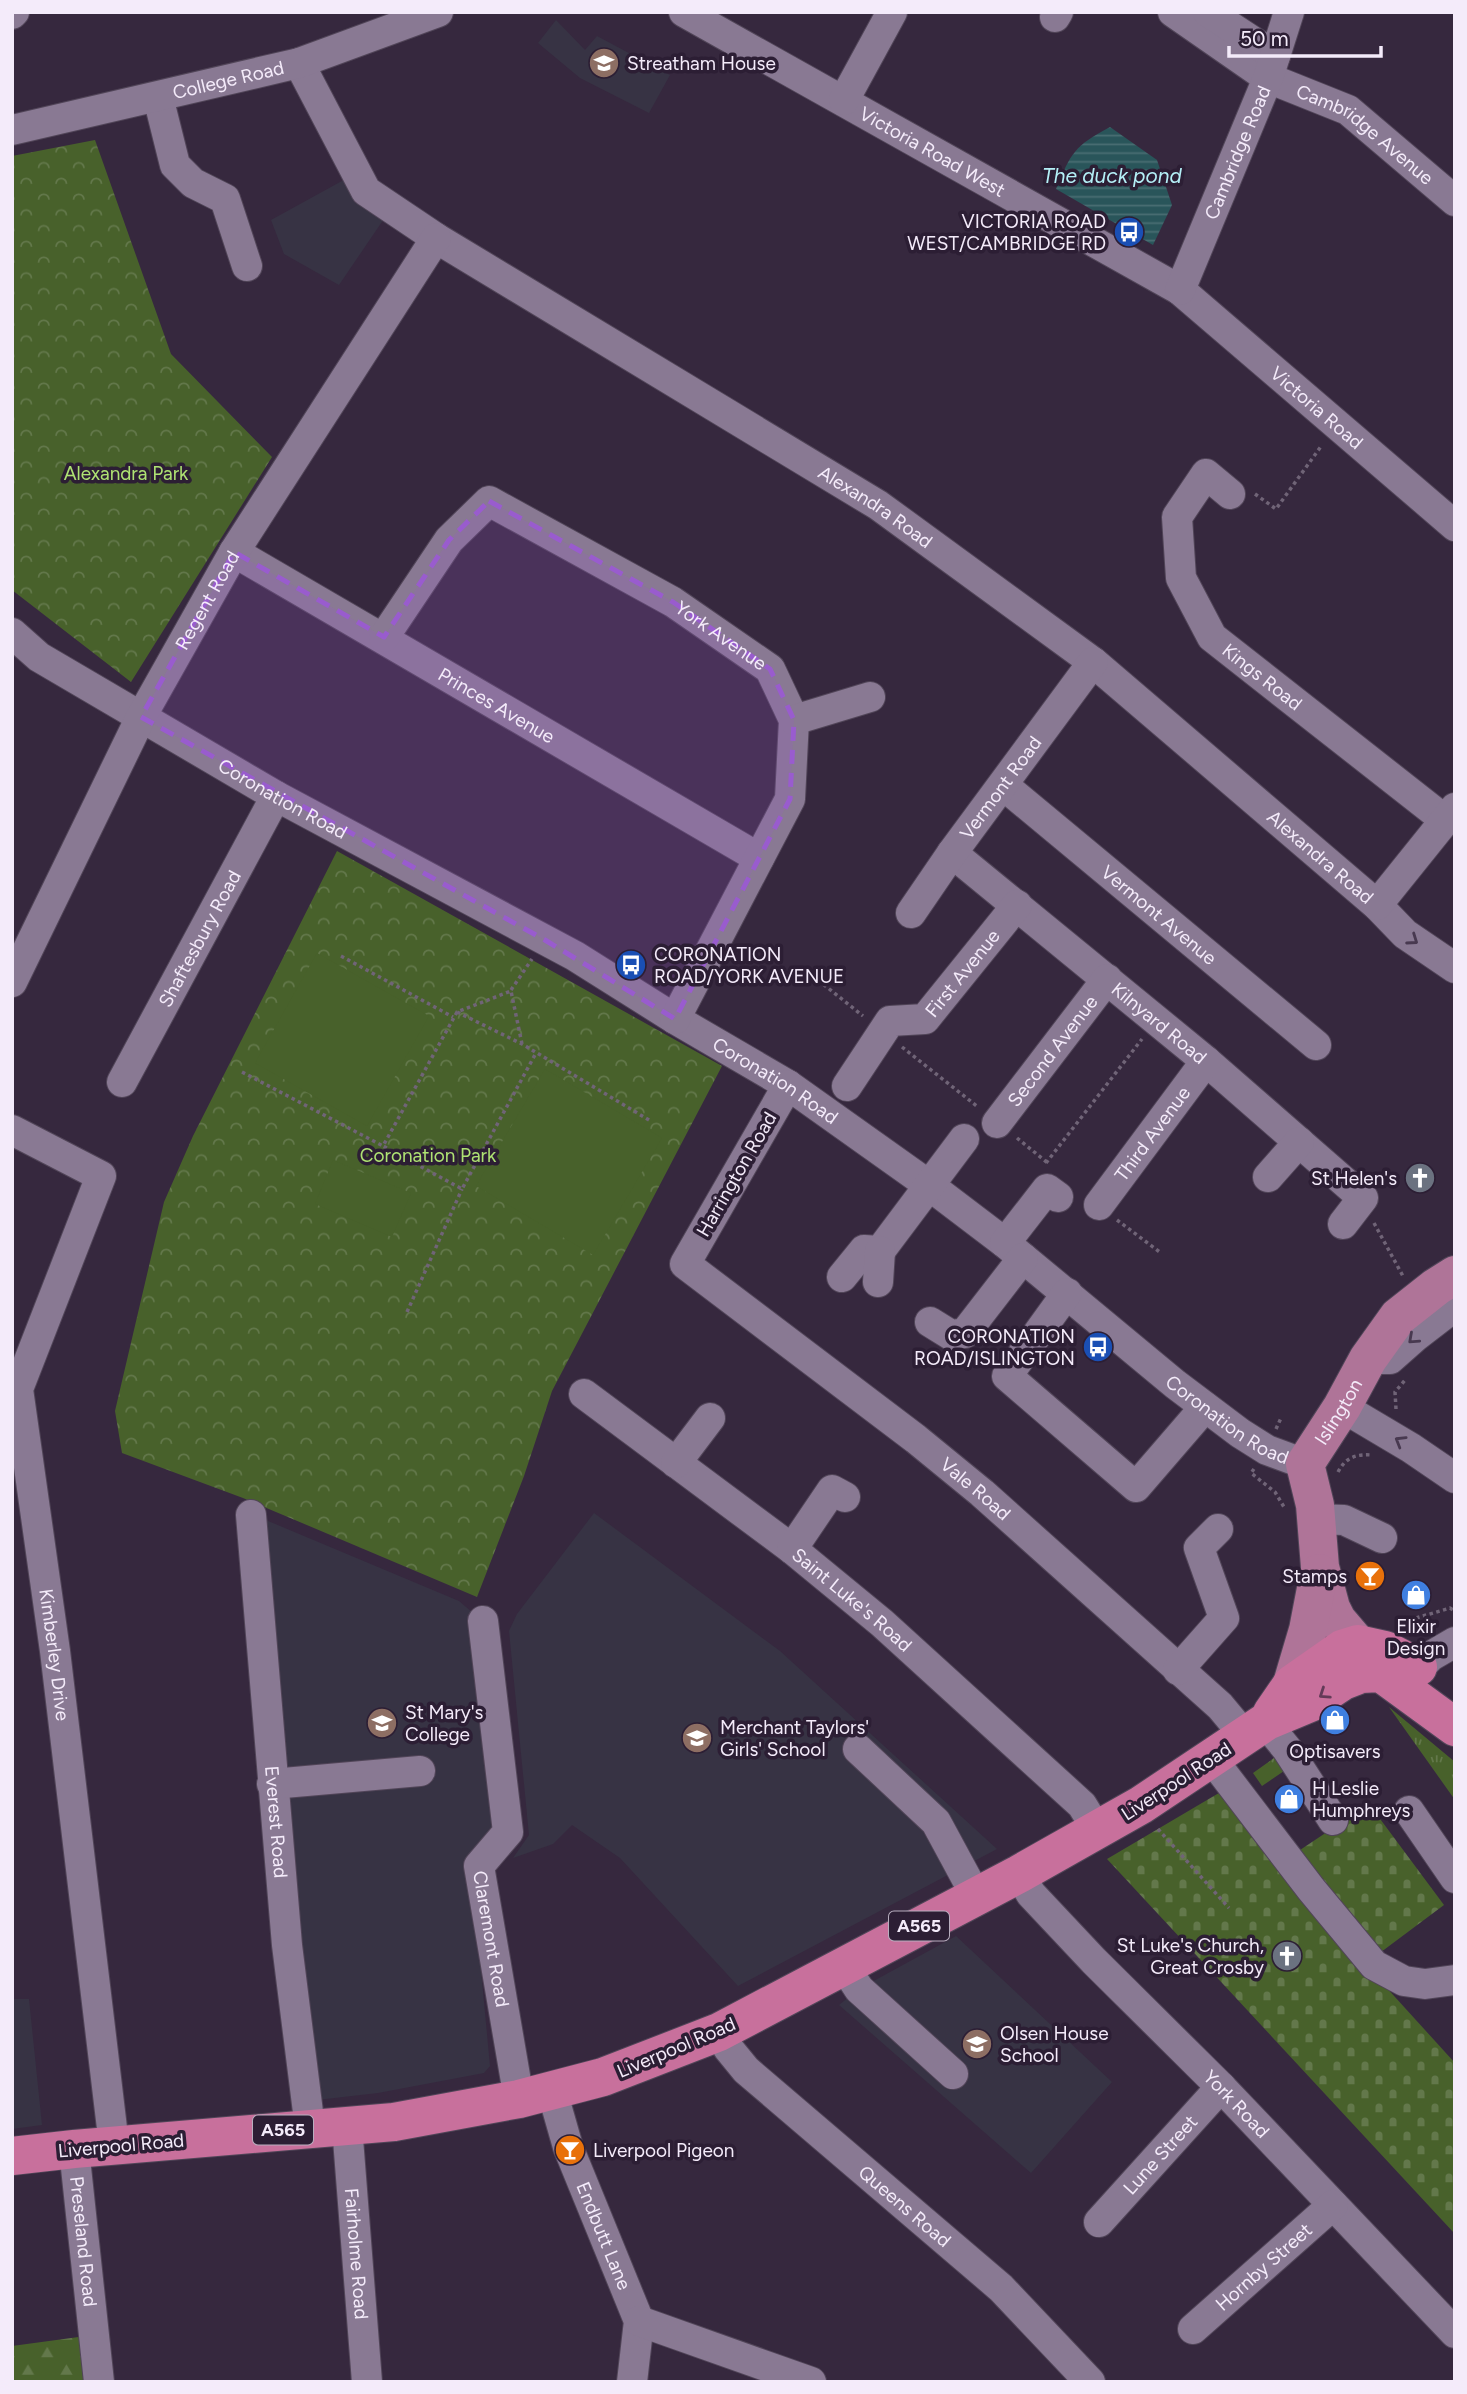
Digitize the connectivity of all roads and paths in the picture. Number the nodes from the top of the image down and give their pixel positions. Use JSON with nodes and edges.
{"nodes":[{"id":1,"x":438,"y":12,"type":"edge"},
{"id":2,"x":684,"y":12,"type":"edge"},
{"id":3,"x":892,"y":12,"type":"edge"},
{"id":4,"x":1172,"y":12,"type":"edge"},
{"id":5,"x":1208,"y":12,"type":"edge"},
{"id":6,"x":1289,"y":12,"type":"edge"},
{"id":7,"x":299,"y":63,"type":"junction"},
{"id":8,"x":1271,"y":67,"type":"junction"},
{"id":9,"x":158,"y":97,"type":"junction"},
{"id":10,"x":844,"y":100,"type":"junction"},
{"id":11,"x":12,"y":130,"type":"edge"},
{"id":12,"x":1455,"y":201,"type":"edge"},
{"id":13,"x":436,"y":238,"type":"junction"},
{"id":14,"x":247,"y":266,"type":"dead end"},
{"id":15,"x":1180,"y":290,"type":"junction"},
{"id":16,"x":1336,"y":426,"type":"junction"},
{"id":17,"x":1230,"y":494,"type":"dead end"},
{"id":18,"x":1276,"y":509,"type":"dead end"},
{"id":19,"x":1455,"y":526,"type":"edge"},
{"id":20,"x":234,"y":552,"type":"junction"},
{"id":21,"x":12,"y":633,"type":"edge"},
{"id":22,"x":384,"y":637,"type":"junction"},
{"id":23,"x":1093,"y":662,"type":"junction"},
{"id":24,"x":870,"y":697,"type":"dead end"},
{"id":25,"x":141,"y":717,"type":"junction"},
{"id":26,"x":794,"y":720,"type":"junction"},
{"id":27,"x":1003,"y":785,"type":"junction"},
{"id":28,"x":276,"y":796,"type":"junction"},
{"id":29,"x":1450,"y":814,"type":"edge"},
{"id":30,"x":951,"y":853,"type":"junction"},
{"id":31,"x":759,"y":858,"type":"junction"},
{"id":32,"x":1017,"y":905,"type":"junction"},
{"id":33,"x":1377,"y":905,"type":"junction"},
{"id":34,"x":911,"y":913,"type":"dead end"},
{"id":35,"x":545,"y":940,"type":"junction"},
{"id":36,"x":341,"y":957,"type":"dead end"},
{"id":37,"x":1455,"y":968,"type":"edge"},
{"id":38,"x":1107,"y":979,"type":"junction"},
{"id":39,"x":12,"y":982,"type":"edge"},
{"id":40,"x":511,"y":991,"type":"junction"},
{"id":41,"x":457,"y":1012,"type":"junction"},
{"id":42,"x":454,"y":1017,"type":"junction"},
{"id":43,"x":675,"y":1019,"type":"junction"},
{"id":44,"x":1156,"y":1021,"type":"junction"},
{"id":45,"x":522,"y":1044,"type":"junction"},
{"id":46,"x":1316,"y":1045,"type":"dead end"},
{"id":47,"x":537,"y":1053,"type":"junction"},
{"id":48,"x":1206,"y":1061,"type":"junction"},
{"id":49,"x":242,"y":1072,"type":"dead end"},
{"id":50,"x":122,"y":1082,"type":"dead end"},
{"id":51,"x":788,"y":1085,"type":"junction"},
{"id":52,"x":847,"y":1086,"type":"dead end"},
{"id":53,"x":649,"y":1120,"type":"dead end"},
{"id":54,"x":997,"y":1123,"type":"dead end"},
{"id":55,"x":12,"y":1130,"type":"edge"},
{"id":56,"x":964,"y":1139,"type":"dead end"},
{"id":57,"x":1299,"y":1142,"type":"junction"},
{"id":58,"x":383,"y":1146,"type":"junction"},
{"id":59,"x":1046,"y":1163,"type":"dead end"},
{"id":60,"x":1268,"y":1177,"type":"dead end"},
{"id":61,"x":930,"y":1186,"type":"junction"},
{"id":62,"x":462,"y":1189,"type":"junction"},
{"id":63,"x":1058,"y":1197,"type":"dead end"},
{"id":64,"x":1363,"y":1198,"type":"junction"},
{"id":65,"x":1099,"y":1205,"type":"dead end"},
{"id":66,"x":1343,"y":1224,"type":"dead end"},
{"id":67,"x":1014,"y":1250,"type":"junction"},
{"id":68,"x":880,"y":1251,"type":"junction"},
{"id":69,"x":685,"y":1264,"type":"joint"},
{"id":70,"x":1455,"y":1275,"type":"edge"},
{"id":71,"x":842,"y":1277,"type":"dead end"},
{"id":72,"x":878,"y":1282,"type":"dead end"},
{"id":73,"x":1066,"y":1293,"type":"junction"},
{"id":74,"x":1417,"y":1301,"type":"junction"},
{"id":75,"x":1455,"y":1306,"type":"edge"},
{"id":76,"x":407,"y":1312,"type":"dead end"},
{"id":77,"x":930,"y":1322,"type":"dead end"},
{"id":78,"x":1368,"y":1359,"type":"junction"},
{"id":79,"x":1410,"y":1375,"type":"dead end"},
{"id":80,"x":584,"y":1394,"type":"dead end"},
{"id":81,"x":1205,"y":1407,"type":"junction"},
{"id":82,"x":1342,"y":1407,"type":"junction"},
{"id":83,"x":1399,"y":1415,"type":"dead end"},
{"id":84,"x":710,"y":1418,"type":"dead end"},
{"id":85,"x":1281,"y":1418,"type":"dead end"},
{"id":86,"x":1267,"y":1450,"type":"junction"},
{"id":87,"x":676,"y":1462,"type":"junction"},
{"id":88,"x":1305,"y":1464,"type":"junction"},
{"id":89,"x":1455,"y":1478,"type":"edge"},
{"id":90,"x":845,"y":1497,"type":"dead end"},
{"id":91,"x":251,"y":1515,"type":"dead end"},
{"id":92,"x":1302,"y":1515,"type":"junction"},
{"id":93,"x":1219,"y":1530,"type":"dead end"},
{"id":94,"x":1382,"y":1538,"type":"dead end"},
{"id":95,"x":792,"y":1549,"type":"junction"},
{"id":96,"x":1320,"y":1567,"type":"junction"},
{"id":97,"x":1455,"y":1611,"type":"edge"},
{"id":98,"x":483,"y":1621,"type":"dead end"},
{"id":99,"x":1391,"y":1625,"type":"dead end"},
{"id":100,"x":1455,"y":1642,"type":"edge"},
{"id":101,"x":1370,"y":1659,"type":"junction"},
{"id":102,"x":1419,"y":1668,"type":"junction"},
{"id":103,"x":1178,"y":1670,"type":"junction"},
{"id":104,"x":1292,"y":1685,"type":"junction"},
{"id":105,"x":1455,"y":1703,"type":"edge"},
{"id":106,"x":1259,"y":1726,"type":"junction"},
{"id":107,"x":1455,"y":1727,"type":"edge"},
{"id":108,"x":858,"y":1749,"type":"dead end"},
{"id":109,"x":1212,"y":1759,"type":"junction"},
{"id":110,"x":419,"y":1771,"type":"dead end"},
{"id":111,"x":272,"y":1784,"type":"junction"},
{"id":112,"x":1409,"y":1811,"type":"dead end"},
{"id":113,"x":1333,"y":1820,"type":"dead end"},
{"id":114,"x":1154,"y":1824,"type":"dead end"},
{"id":115,"x":1098,"y":1831,"type":"junction"},
{"id":116,"x":1020,"y":1874,"type":"junction"},
{"id":117,"x":1455,"y":1878,"type":"edge"},
{"id":118,"x":976,"y":1896,"type":"junction"},
{"id":119,"x":1229,"y":1908,"type":"dead end"},
{"id":120,"x":844,"y":1966,"type":"junction"},
{"id":121,"x":1455,"y":1980,"type":"edge"},
{"id":122,"x":719,"y":2032,"type":"junction"},
{"id":123,"x":953,"y":2074,"type":"dead end"},
{"id":124,"x":1221,"y":2087,"type":"junction"},
{"id":125,"x":536,"y":2095,"type":"junction"},
{"id":126,"x":328,"y":2127,"type":"junction"},
{"id":127,"x":114,"y":2145,"type":"junction"},
{"id":128,"x":74,"y":2149,"type":"junction"},
{"id":129,"x":12,"y":2156,"type":"edge"},
{"id":130,"x":1333,"y":2205,"type":"junction"},
{"id":131,"x":1099,"y":2222,"type":"dead end"},
{"id":132,"x":639,"y":2321,"type":"junction"},
{"id":133,"x":1193,"y":2329,"type":"dead end"},
{"id":134,"x":1455,"y":2333,"type":"edge"},
{"id":135,"x":99,"y":2382,"type":"edge"},
{"id":136,"x":367,"y":2382,"type":"edge"},
{"id":137,"x":632,"y":2382,"type":"edge"},
{"id":138,"x":811,"y":2382,"type":"edge"},
{"id":139,"x":1090,"y":2382,"type":"edge"}],
"edges":[{"from":1,"to":7,"type":"street","name":"College Road"},
{"from":2,"to":10,"type":"street","name":"Victoria Road West"},
{"from":3,"to":10,"type":"street"},
{"from":4,"to":8,"type":"street"},
{"from":5,"to":8,"type":"street"},
{"from":6,"to":8,"type":"street","name":"Cambridge Road"},
{"from":7,"to":9,"type":"street","name":"College Road"},
{"from":7,"to":13,"type":"street","name":"Alexandra Road"},
{"from":8,"to":12,"type":"street","name":"Cambridge Avenue"},
{"from":8,"to":15,"type":"street","name":"Cambridge Road"},
{"from":9,"to":11,"type":"street","name":"College Road"},
{"from":9,"to":14,"type":"street"},
{"from":10,"to":15,"type":"street","name":"Victoria Road West"},
{"from":13,"to":20,"type":"street","name":"Regent Road"},
{"from":13,"to":23,"type":"street","name":"Alexandra Road"},
{"from":15,"to":16,"type":"street","name":"Victoria Road"},
{"from":16,"to":18,"type":"path"},
{"from":16,"to":19,"type":"street","name":"Victoria Road"},
{"from":17,"to":29,"type":"street","name":"Kings Road"},
{"from":20,"to":22,"type":"street","name":"Princes Avenue"},
{"from":20,"to":25,"type":"street","name":"Regent Road"},
{"from":21,"to":25,"type":"street","name":"Coronation Road"},
{"from":22,"to":26,"type":"street","name":"York Avenue"},
{"from":22,"to":31,"type":"street","name":"Princes Avenue"},
{"from":23,"to":27,"type":"street","name":"Vermont Road"},
{"from":23,"to":33,"type":"street","name":"Alexandra Road"},
{"from":24,"to":26,"type":"street"},
{"from":25,"to":28,"type":"street","name":"Coronation Road"},
{"from":25,"to":39,"type":"street","name":"Regent Road"},
{"from":26,"to":31,"type":"street","name":"York Avenue"},
{"from":27,"to":30,"type":"street","name":"Vermont Road"},
{"from":27,"to":46,"type":"street","name":"Vermont Avenue"},
{"from":28,"to":35,"type":"street","name":"Coronation Road"},
{"from":28,"to":50,"type":"street","name":"Shaftesbury Road"},
{"from":29,"to":33,"type":"street"},
{"from":30,"to":32,"type":"street","name":"Kilnyard Road"},
{"from":30,"to":34,"type":"street","name":"Vermont Road"},
{"from":31,"to":43,"type":"street","name":"York Avenue"},
{"from":32,"to":38,"type":"street","name":"Kilnyard Road"},
{"from":32,"to":52,"type":"street","name":"First Avenue"},
{"from":33,"to":37,"type":"street","name":"Alexandra Road","one_way":true},
{"from":35,"to":40,"type":"path"},
{"from":35,"to":43,"type":"street","name":"Coronation Road"},
{"from":36,"to":42,"type":"path"},
{"from":38,"to":44,"type":"street","name":"Kilnyard Road"},
{"from":38,"to":54,"type":"street","name":"Second Avenue"},
{"from":40,"to":41,"type":"path"},
{"from":40,"to":45,"type":"path"},
{"from":41,"to":42,"type":"path"},
{"from":41,"to":45,"type":"path"},
{"from":42,"to":58,"type":"path"},
{"from":43,"to":51,"type":"street","name":"Coronation Road"},
{"from":44,"to":48,"type":"street","name":"Kilnyard Road"},
{"from":44,"to":59,"type":"path"},
{"from":45,"to":47,"type":"path"},
{"from":47,"to":53,"type":"path"},
{"from":47,"to":62,"type":"path"},
{"from":48,"to":57,"type":"street","name":"Kilnyard Road"},
{"from":48,"to":65,"type":"street","name":"Third Avenue"},
{"from":49,"to":58,"type":"path"},
{"from":51,"to":61,"type":"street","name":"Coronation Road"},
{"from":51,"to":69,"type":"street","name":"Harrington Road"},
{"from":55,"to":127,"type":"street","name":"Kimberley Drive"},
{"from":56,"to":61,"type":"street"},
{"from":57,"to":60,"type":"street"},
{"from":57,"to":64,"type":"street","name":"Kilnyard Road"},
{"from":58,"to":62,"type":"path"},
{"from":61,"to":67,"type":"street","name":"Coronation Road"},
{"from":61,"to":68,"type":"street"},
{"from":62,"to":76,"type":"path"},
{"from":63,"to":67,"type":"street"},
{"from":64,"to":66,"type":"street"},
{"from":64,"to":74,"type":"path"},
{"from":67,"to":73,"type":"street","name":"Coronation Road"},
{"from":67,"to":77,"type":"street"},
{"from":68,"to":71,"type":"street"},
{"from":68,"to":72,"type":"street"},
{"from":69,"to":103,"type":"street","name":"Vale Road"},
{"from":70,"to":74,"type":"main road","name":"Islington"},
{"from":73,"to":81,"type":"street","name":"Coronation Road"},
{"from":73,"to":81,"type":"street"},
{"from":74,"to":78,"type":"main road","name":"Islington"},
{"from":75,"to":78,"type":"street","name":"Islington","one_way":true},
{"from":78,"to":82,"type":"main road","name":"Islington"},
{"from":79,"to":83,"type":"path"},
{"from":80,"to":87,"type":"street","name":"Saint Luke's Road"},
{"from":81,"to":86,"type":"street","name":"Coronation Road"},
{"from":82,"to":88,"type":"main road","name":"Islington"},
{"from":89,"to":82,"type":"street","one_way":true},
{"from":84,"to":87,"type":"street"},
{"from":85,"to":86,"type":"path"},
{"from":86,"to":88,"type":"street","name":"Coronation Road"},
{"from":86,"to":92,"type":"path"},
{"from":87,"to":95,"type":"street","name":"Saint Luke's Road"},
{"from":88,"to":92,"type":"main road","name":"Coronation Road"},
{"from":90,"to":95,"type":"street"},
{"from":91,"to":111,"type":"street","name":"Everest Road"},
{"from":92,"to":94,"type":"street"},
{"from":92,"to":96,"type":"main road","name":"Coronation Road"},
{"from":93,"to":103,"type":"street"},
{"from":95,"to":115,"type":"street","name":"Saint Luke's Road"},
{"from":96,"to":101,"type":"main road","name":"Coronation Road"},
{"from":96,"to":104,"type":"main road"},
{"from":97,"to":99,"type":"path"},
{"from":98,"to":125,"type":"street","name":"Claremont Road"},
{"from":100,"to":102,"type":"street"},
{"from":101,"to":102,"type":"highway","number":"A565"},
{"from":101,"to":104,"type":"highway","name":"Liverpool Road","number":"A565"},
{"from":101,"to":106,"type":"highway","name":"Liverpool Road","number":"A565","one_way":true},
{"from":101,"to":107,"type":"highway"},
{"from":102,"to":105,"type":"highway","number":"A565"},
{"from":103,"to":106,"type":"street","name":"Vale Road"},
{"from":104,"to":106,"type":"highway","name":"Liverpool Road","number":"A565"},
{"from":106,"to":109,"type":"highway","name":"Liverpool Road","number":"A565"},
{"from":106,"to":113,"type":"street","name":"Vale Road"},
{"from":108,"to":118,"type":"street"},
{"from":109,"to":115,"type":"highway","name":"Liverpool Road","number":"A565"},
{"from":109,"to":121,"type":"street"},
{"from":110,"to":111,"type":"street"},
{"from":111,"to":126,"type":"street","name":"Everest Road"},
{"from":112,"to":117,"type":"street"},
{"from":114,"to":119,"type":"path"},
{"from":115,"to":116,"type":"highway","name":"Liverpool Road","number":"A565"},
{"from":116,"to":118,"type":"highway","name":"Liverpool Road","number":"A565"},
{"from":116,"to":124,"type":"street","name":"York Road"},
{"from":118,"to":120,"type":"highway","name":"Liverpool Road","number":"A565"},
{"from":120,"to":122,"type":"highway","name":"Liverpool Road","number":"A565"},
{"from":120,"to":123,"type":"street"},
{"from":122,"to":125,"type":"highway","name":"Liverpool Road","number":"A565"},
{"from":122,"to":139,"type":"street","name":"Queens Road"},
{"from":124,"to":130,"type":"street","name":"York Road"},
{"from":124,"to":131,"type":"street","name":"Lune Street"},
{"from":125,"to":126,"type":"highway","name":"Liverpool Road","number":"A565"},
{"from":125,"to":132,"type":"street","name":"Endbutt Lane"},
{"from":126,"to":127,"type":"highway","name":"Liverpool Road","number":"A565"},
{"from":126,"to":136,"type":"street","name":"Fairholme Road"},
{"from":127,"to":128,"type":"highway","name":"Liverpool Road","number":"A565"},
{"from":128,"to":129,"type":"highway","name":"Liverpool Road","number":"A565"},
{"from":128,"to":135,"type":"street","name":"Preseland Road"},
{"from":130,"to":133,"type":"street","name":"Hornby Street"},
{"from":130,"to":134,"type":"street","name":"York Road"},
{"from":132,"to":137,"type":"street","name":"Endbutt Lane"},
{"from":132,"to":138,"type":"street"}]}
